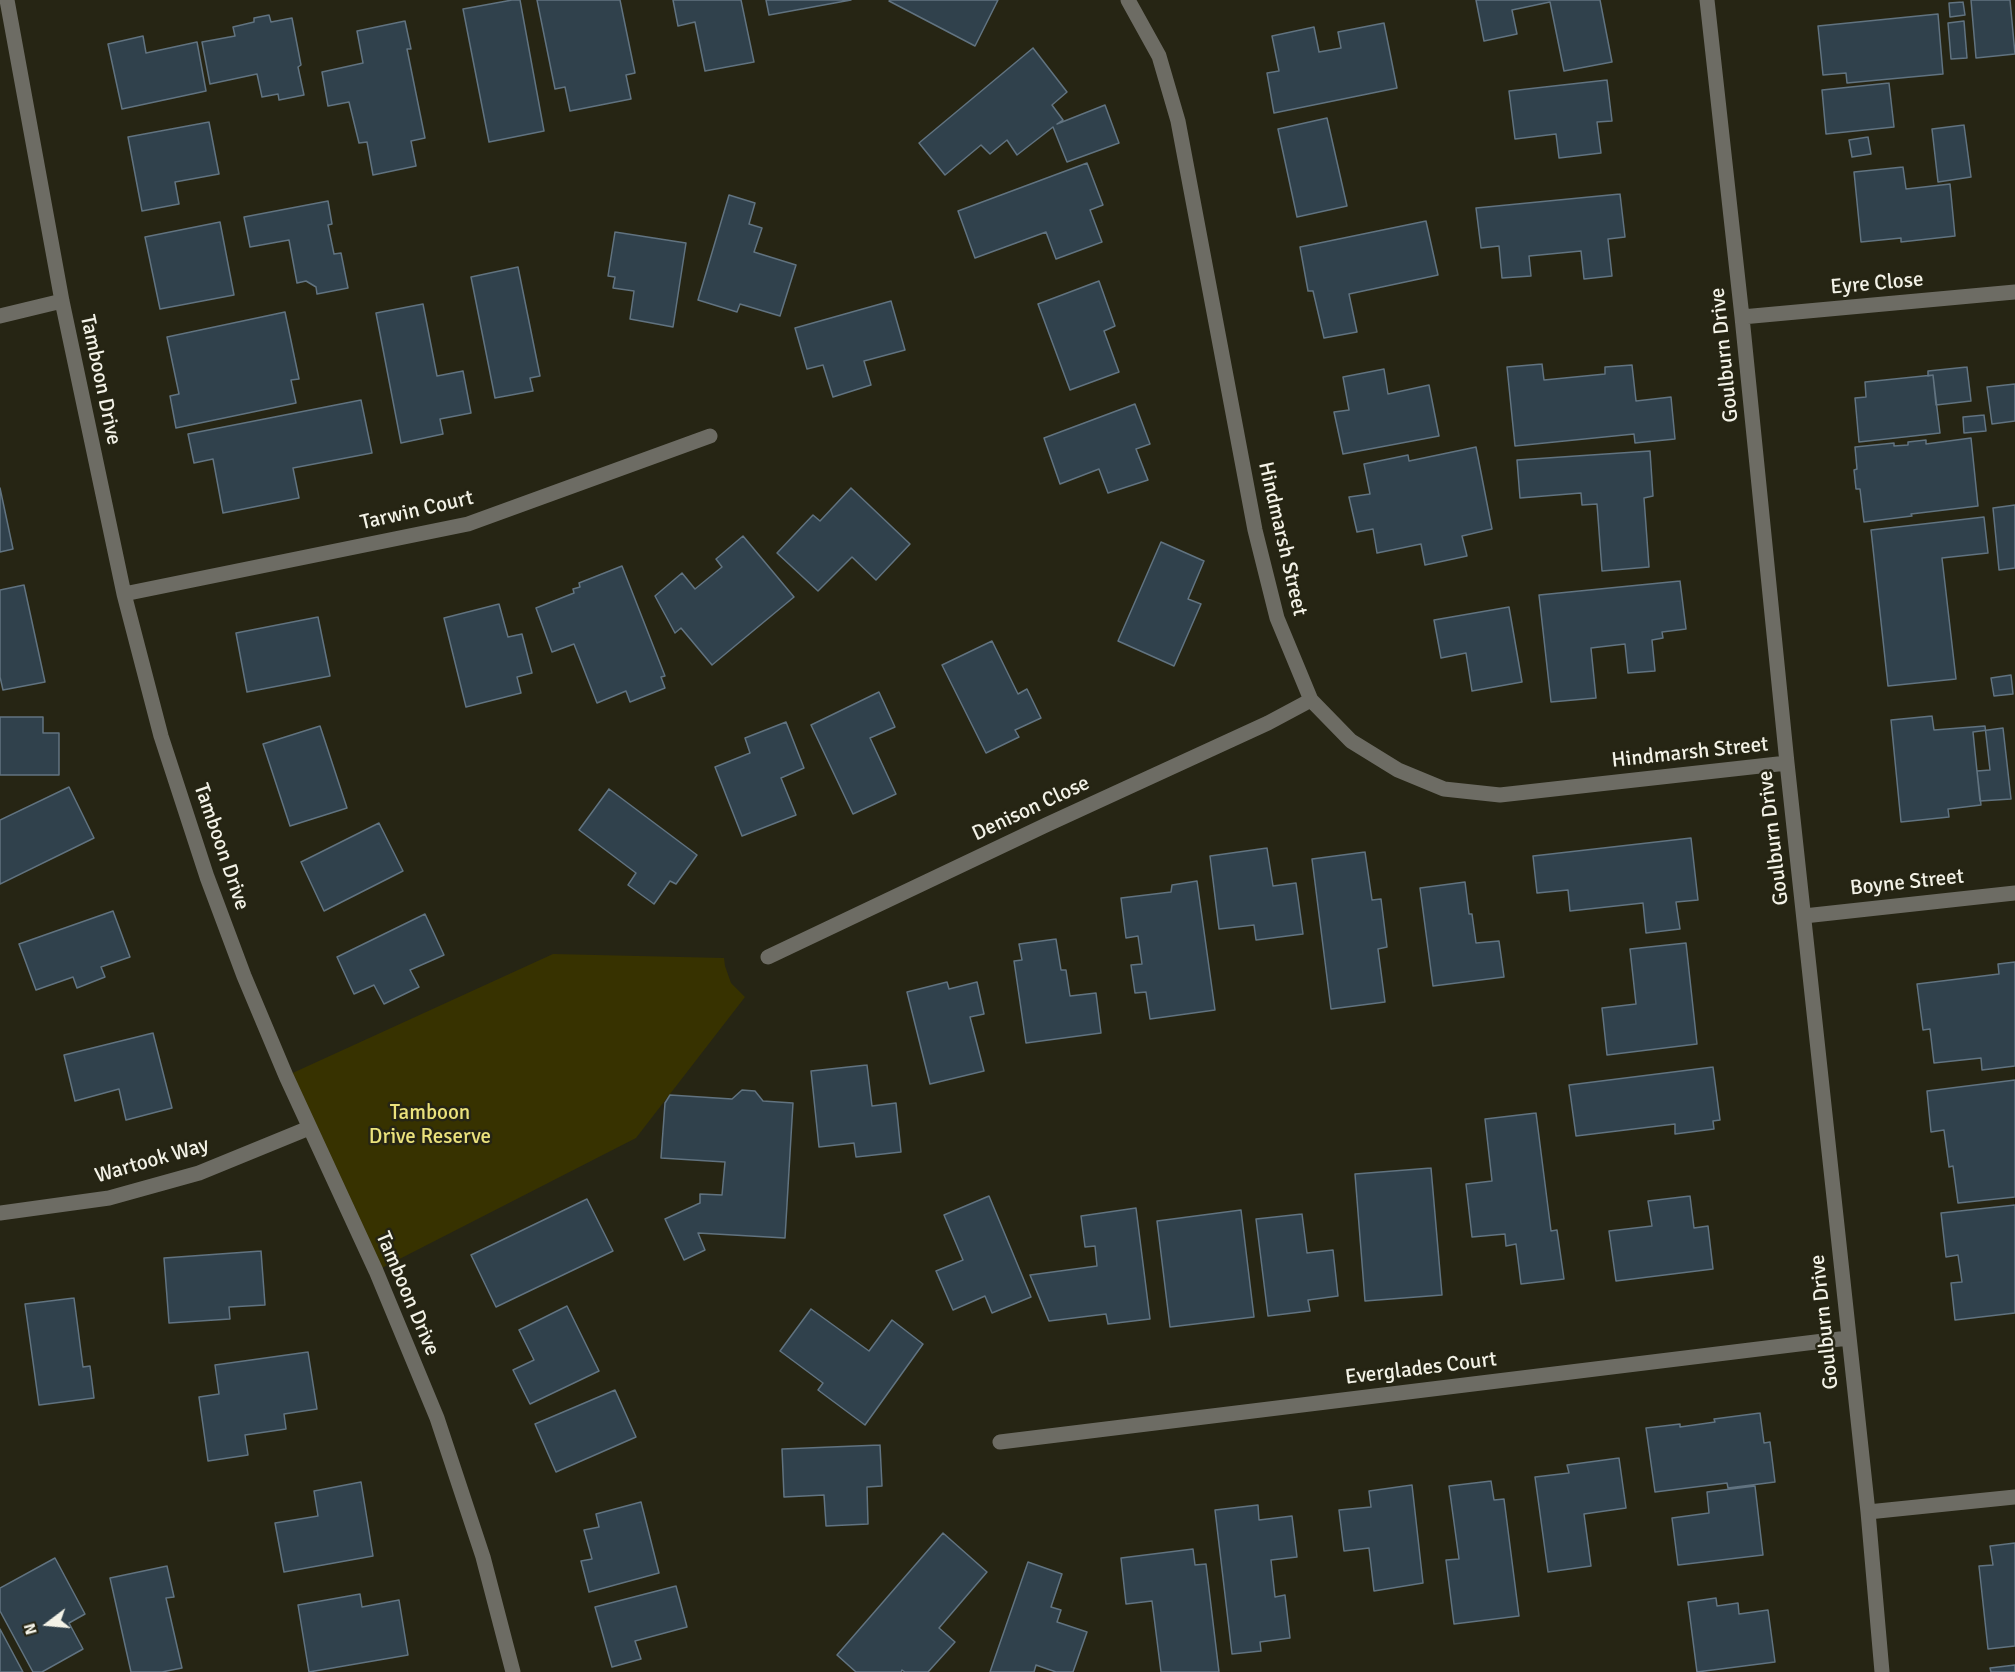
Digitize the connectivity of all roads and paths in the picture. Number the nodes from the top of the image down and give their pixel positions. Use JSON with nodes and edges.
{"nodes":[{"id":1,"x":7,"y":0,"type":"edge"},
{"id":2,"x":1128,"y":0,"type":"edge"},
{"id":3,"x":1707,"y":0,"type":"edge"},
{"id":4,"x":2015,"y":292,"type":"edge"},
{"id":5,"x":62,"y":301,"type":"junction"},
{"id":6,"x":0,"y":316,"type":"edge"},
{"id":7,"x":1742,"y":317,"type":"junction"},
{"id":8,"x":710,"y":436,"type":"dead end"},
{"id":9,"x":124,"y":594,"type":"junction"},
{"id":10,"x":1311,"y":700,"type":"junction"},
{"id":11,"x":1787,"y":763,"type":"junction"},
{"id":12,"x":2015,"y":893,"type":"edge"},
{"id":13,"x":1804,"y":916,"type":"junction"},
{"id":14,"x":768,"y":957,"type":"dead end"},
{"id":15,"x":309,"y":1128,"type":"junction"},
{"id":16,"x":0,"y":1213,"type":"edge"},
{"id":17,"x":1848,"y":1338,"type":"junction"},
{"id":18,"x":1000,"y":1442,"type":"dead end"},
{"id":19,"x":2015,"y":1497,"type":"edge"},
{"id":20,"x":1868,"y":1512,"type":"junction"},
{"id":21,"x":513,"y":1672,"type":"edge"},
{"id":22,"x":1882,"y":1672,"type":"edge"}],
"edges":[{"from":1,"to":5,"type":"street","name":"Tamboon Drive"},
{"from":2,"to":10,"type":"street","name":"Hindmarsh Street"},
{"from":3,"to":7,"type":"street","name":"Goulburn Drive"},
{"from":4,"to":7,"type":"street","name":"Eyre Close"},
{"from":5,"to":6,"type":"street"},
{"from":5,"to":9,"type":"street","name":"Tamboon Drive"},
{"from":7,"to":11,"type":"street","name":"Goulburn Drive"},
{"from":8,"to":9,"type":"street","name":"Tarwin Court"},
{"from":9,"to":15,"type":"street","name":"Tamboon Drive"},
{"from":10,"to":11,"type":"street","name":"Hindmarsh Street"},
{"from":10,"to":14,"type":"street","name":"Denison Close"},
{"from":11,"to":13,"type":"street","name":"Goulburn Drive"},
{"from":12,"to":13,"type":"street","name":"Boyne Street"},
{"from":13,"to":17,"type":"street","name":"Goulburn Drive"},
{"from":15,"to":16,"type":"street","name":"Wartook Way"},
{"from":15,"to":21,"type":"street","name":"Tamboon Drive"},
{"from":17,"to":18,"type":"street","name":"Everglades Court"},
{"from":17,"to":20,"type":"street","name":"Goulburn Drive"},
{"from":19,"to":20,"type":"street"},
{"from":20,"to":22,"type":"street","name":"Goulburn Drive"}]}
